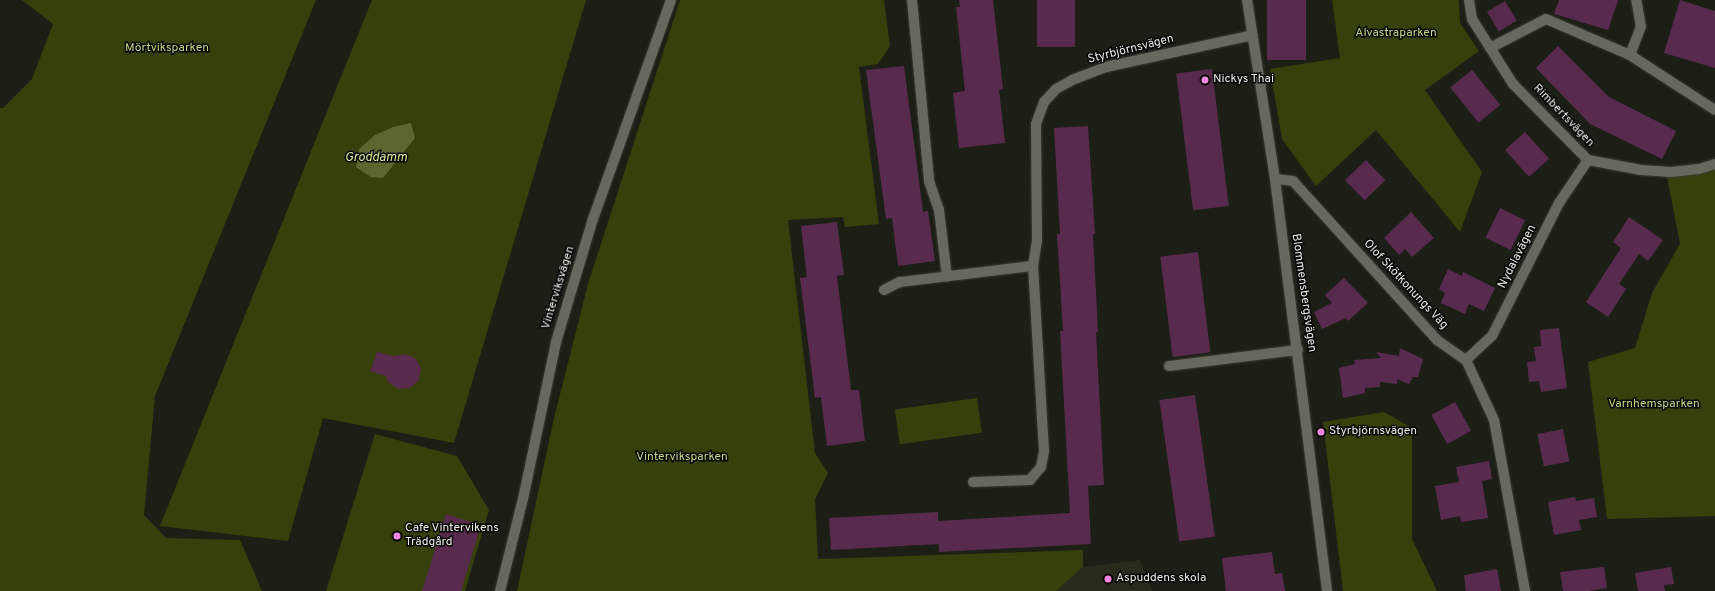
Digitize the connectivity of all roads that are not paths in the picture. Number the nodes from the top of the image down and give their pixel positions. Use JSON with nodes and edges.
{"nodes":[{"id":1,"x":671,"y":0,"type":"edge"},
{"id":2,"x":912,"y":0,"type":"edge"},
{"id":3,"x":1247,"y":0,"type":"edge"},
{"id":4,"x":1469,"y":0,"type":"edge"},
{"id":5,"x":1636,"y":0,"type":"edge"},
{"id":6,"x":1253,"y":35,"type":"junction"},
{"id":7,"x":1490,"y":48,"type":"junction"},
{"id":8,"x":1630,"y":55,"type":"junction"},
{"id":9,"x":1715,"y":110,"type":"edge"},
{"id":10,"x":1588,"y":160,"type":"junction"},
{"id":11,"x":1715,"y":164,"type":"edge"},
{"id":12,"x":1275,"y":179,"type":"junction"},
{"id":13,"x":1033,"y":266,"type":"junction"},
{"id":14,"x":947,"y":277,"type":"junction"},
{"id":15,"x":884,"y":290,"type":"dead end"},
{"id":16,"x":1298,"y":350,"type":"junction"},
{"id":17,"x":1466,"y":360,"type":"junction"},
{"id":18,"x":1169,"y":366,"type":"dead end"},
{"id":19,"x":973,"y":482,"type":"dead end"},
{"id":20,"x":500,"y":591,"type":"edge"},
{"id":21,"x":1327,"y":591,"type":"edge"},
{"id":22,"x":1525,"y":591,"type":"edge"}],
"edges":[{"from":1,"to":20,"type":"street","name":"Vinterviksvägen"},
{"from":2,"to":14,"type":"street"},
{"from":3,"to":6,"type":"street","name":"Blommensbergsvägen"},
{"from":4,"to":7,"type":"street","name":"Rimbertsvägen"},
{"from":5,"to":8,"type":"street"},
{"from":6,"to":12,"type":"street","name":"Blommensbergsvägen"},
{"from":6,"to":13,"type":"street","name":"Styrbjörnsvägen"},
{"from":7,"to":8,"type":"street"},
{"from":7,"to":10,"type":"street","name":"Rimbertsvägen"},
{"from":8,"to":9,"type":"street"},
{"from":10,"to":11,"type":"street","name":"Rimbertsvägen"},
{"from":10,"to":17,"type":"street","name":"Nydalavägen"},
{"from":12,"to":16,"type":"street","name":"Blommensbergsvägen"},
{"from":12,"to":17,"type":"street","name":"Olof Skötkonungs Väg"},
{"from":13,"to":14,"type":"street"},
{"from":13,"to":19,"type":"street","name":"Styrbjörnsvägen"},
{"from":14,"to":15,"type":"street"},
{"from":16,"to":18,"type":"street"},
{"from":16,"to":21,"type":"street","name":"Blommensbergsvägen"},
{"from":17,"to":22,"type":"street"}]}
